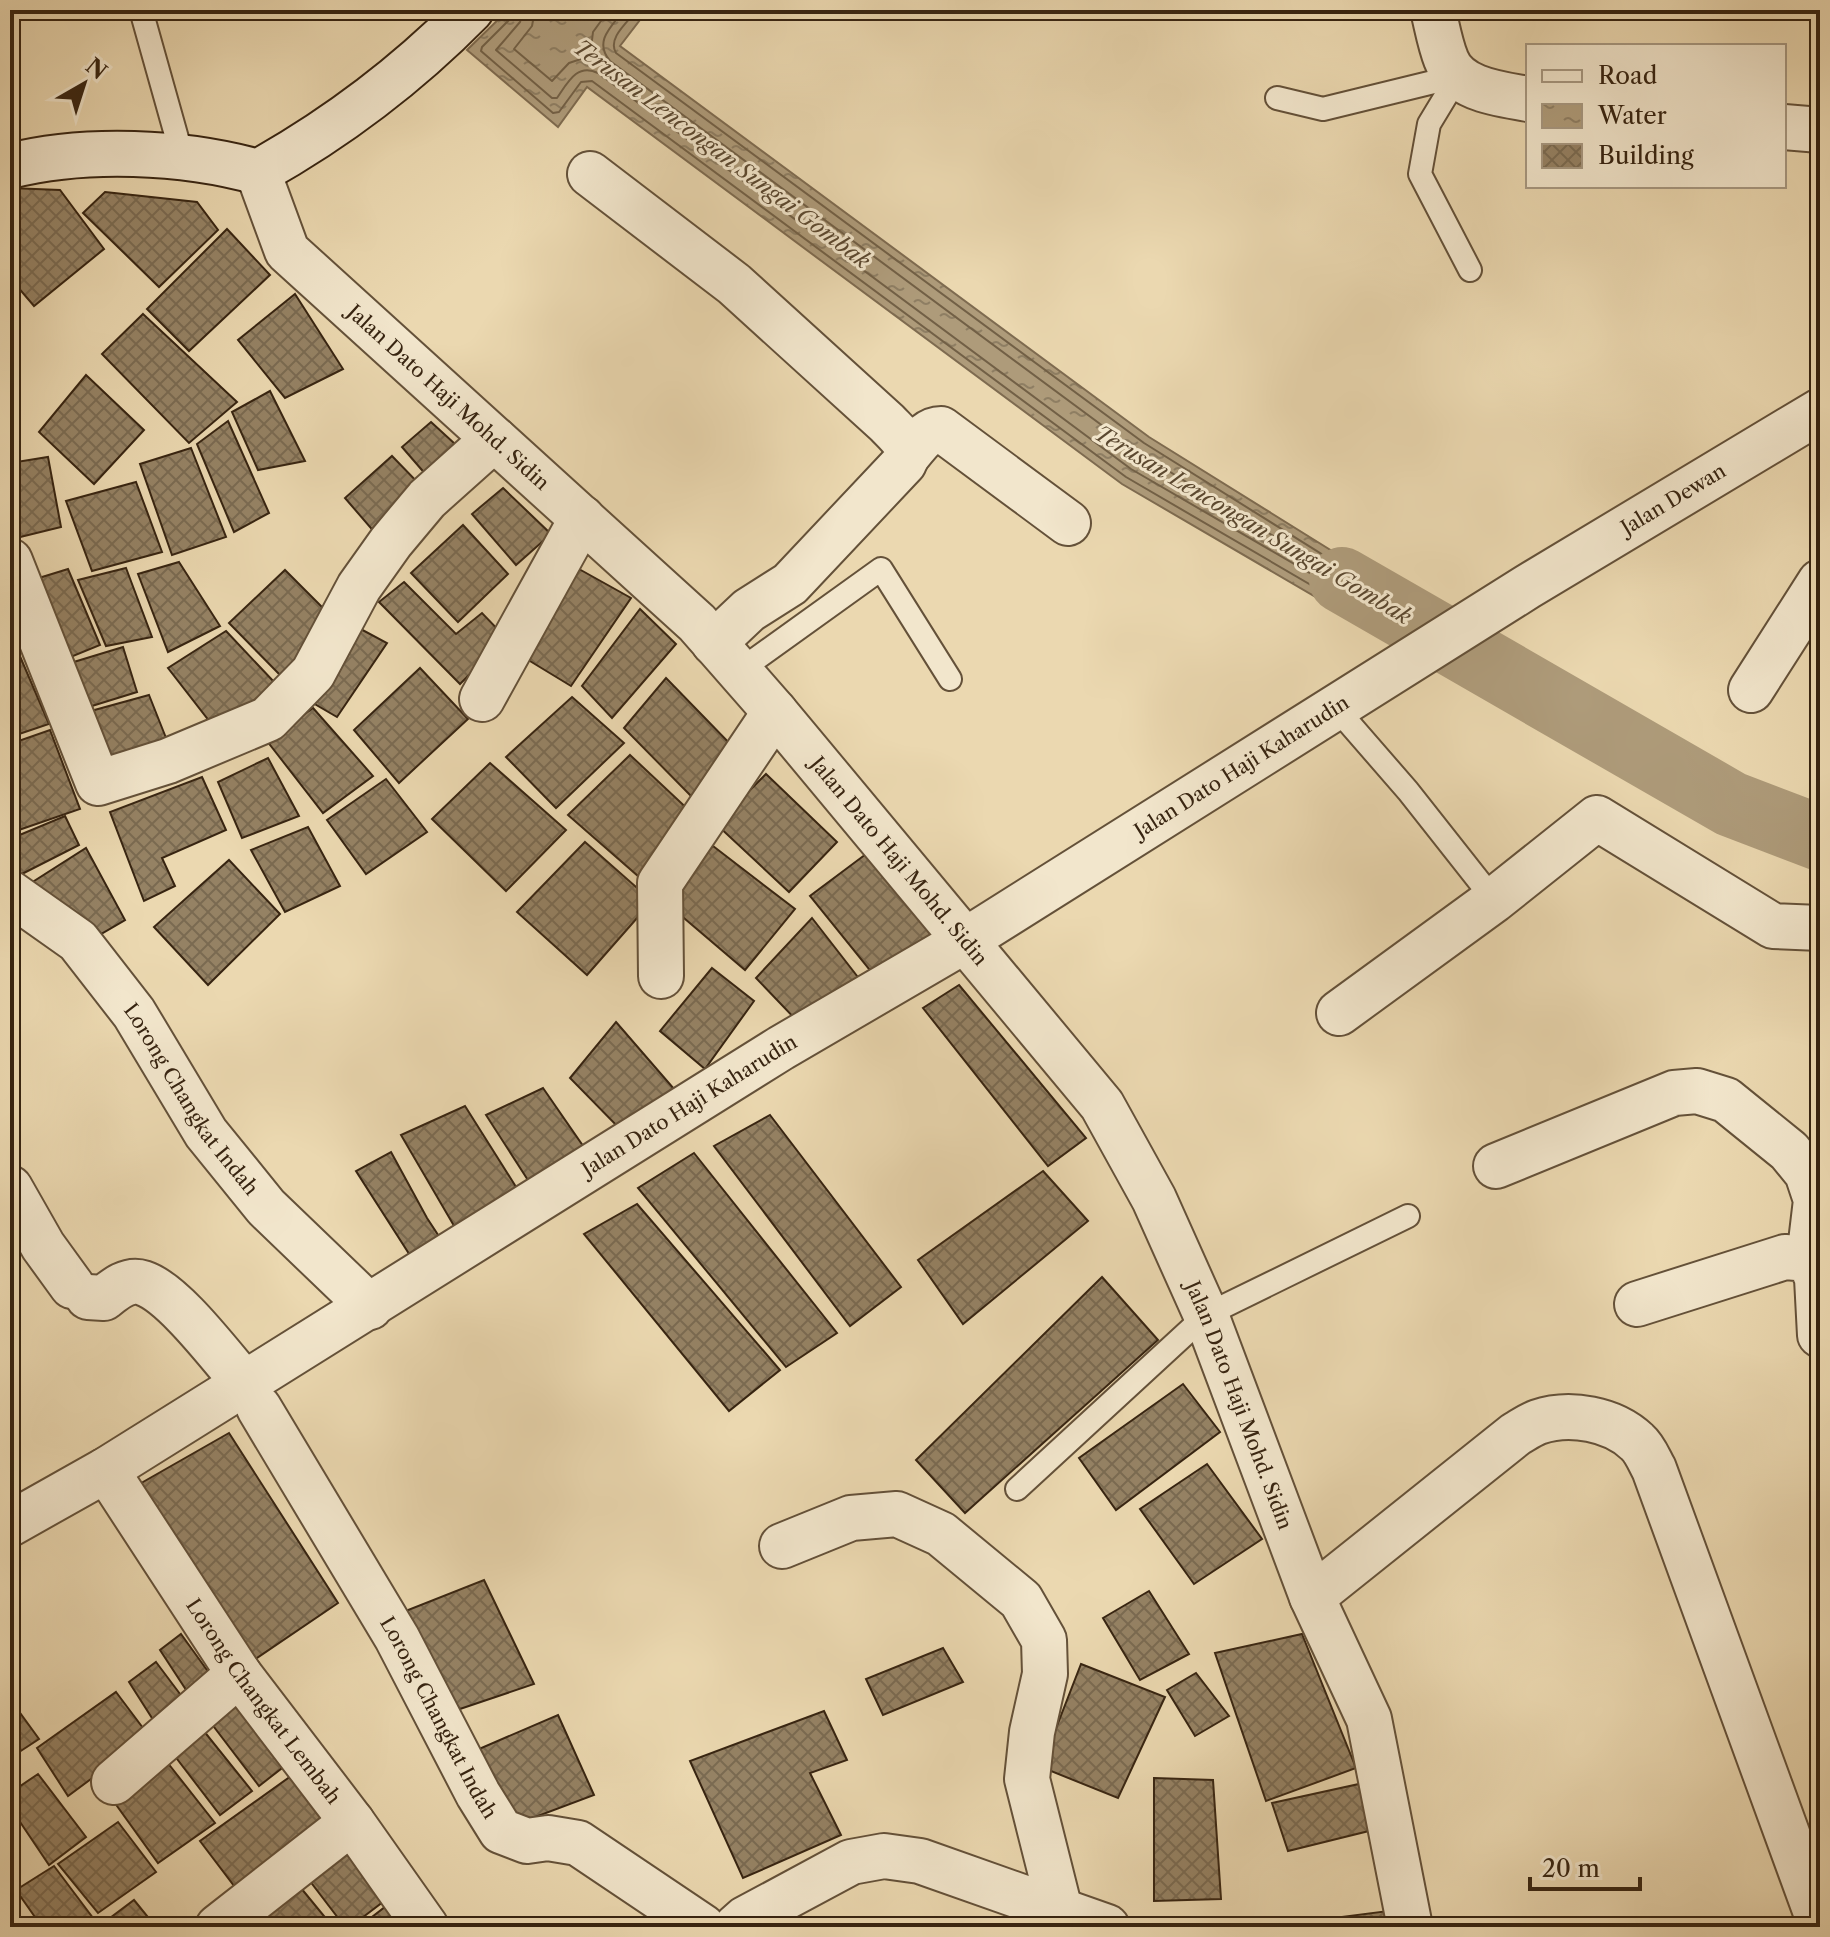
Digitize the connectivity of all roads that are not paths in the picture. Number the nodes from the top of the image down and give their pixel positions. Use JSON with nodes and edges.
{"nodes":[{"id":1,"x":141,"y":10,"type":"edge"},
{"id":2,"x":471,"y":10,"type":"edge"},
{"id":3,"x":1433,"y":10,"type":"edge"},
{"id":4,"x":1458,"y":76,"type":"junction"},
{"id":5,"x":1277,"y":98,"type":"dead end"},
{"id":6,"x":1526,"y":99,"type":"edge"},
{"id":7,"x":1786,"y":127,"type":"edge"},
{"id":8,"x":1820,"y":130,"type":"edge"},
{"id":9,"x":182,"y":156,"type":"junction"},
{"id":10,"x":10,"y":166,"type":"edge"},
{"id":11,"x":258,"y":172,"type":"junction"},
{"id":12,"x":590,"y":174,"type":"dead end"},
{"id":13,"x":1470,"y":270,"type":"dead end"},
{"id":14,"x":1819,"y":413,"type":"edge"},
{"id":15,"x":494,"y":439,"type":"junction"},
{"id":16,"x":908,"y":455,"type":"junction"},
{"id":17,"x":582,"y":518,"type":"junction"},
{"id":18,"x":1068,"y":523,"type":"dead end"},
{"id":19,"x":10,"y":561,"type":"edge"},
{"id":20,"x":1820,"y":582,"type":"edge"},
{"id":21,"x":726,"y":657,"type":"junction"},
{"id":22,"x":950,"y":679,"type":"dead end"},
{"id":23,"x":1751,"y":690,"type":"dead end"},
{"id":24,"x":1352,"y":696,"type":"junction"},
{"id":25,"x":482,"y":699,"type":"dead end"},
{"id":26,"x":775,"y":712,"type":"junction"},
{"id":27,"x":10,"y":893,"type":"edge"},
{"id":28,"x":1494,"y":900,"type":"junction"},
{"id":29,"x":1820,"y":928,"type":"edge"},
{"id":30,"x":966,"y":940,"type":"junction"},
{"id":31,"x":661,"y":976,"type":"dead end"},
{"id":32,"x":1339,"y":1013,"type":"dead end"},
{"id":33,"x":1496,"y":1166,"type":"dead end"},
{"id":34,"x":10,"y":1188,"type":"edge"},
{"id":35,"x":1408,"y":1216,"type":"dead end"},
{"id":36,"x":1809,"y":1259,"type":"junction"},
{"id":37,"x":1637,"y":1304,"type":"dead end"},
{"id":38,"x":370,"y":1307,"type":"junction"},
{"id":39,"x":1206,"y":1315,"type":"junction"},
{"id":40,"x":1820,"y":1335,"type":"edge"},
{"id":41,"x":252,"y":1396,"type":"junction"},
{"id":42,"x":106,"y":1470,"type":"junction"},
{"id":43,"x":1017,"y":1489,"type":"dead end"},
{"id":44,"x":10,"y":1524,"type":"edge"},
{"id":45,"x":782,"y":1546,"type":"dead end"},
{"id":46,"x":1312,"y":1597,"type":"junction"},
{"id":47,"x":239,"y":1674,"type":"junction"},
{"id":48,"x":114,"y":1782,"type":"dead end"},
{"id":49,"x":352,"y":1822,"type":"junction"},
{"id":50,"x":1060,"y":1910,"type":"junction"},
{"id":51,"x":1820,"y":1921,"type":"edge"},
{"id":52,"x":218,"y":1927,"type":"edge"},
{"id":53,"x":426,"y":1927,"type":"edge"},
{"id":54,"x":703,"y":1927,"type":"edge"},
{"id":55,"x":736,"y":1927,"type":"edge"},
{"id":56,"x":1107,"y":1927,"type":"edge"},
{"id":57,"x":1410,"y":1927,"type":"edge"},
{"id":58,"x":1795,"y":1927,"type":"edge"}],
"edges":[{"from":1,"to":9,"type":"lane"},
{"from":2,"to":11,"type":"street"},
{"from":3,"to":4,"type":"street"},
{"from":4,"to":5,"type":"lane"},
{"from":4,"to":6,"type":"street"},
{"from":4,"to":13,"type":"lane"},
{"from":7,"to":8,"type":"street"},
{"from":9,"to":10,"type":"street"},
{"from":9,"to":11,"type":"street"},
{"from":11,"to":15,"type":"street","name":"Jalan Dato Haji Mohd. Sidin"},
{"from":12,"to":16,"type":"street"},
{"from":14,"to":24,"type":"street","name":"Jalan Dewan"},
{"from":15,"to":17,"type":"street","name":"Jalan Dato Haji Mohd. Sidin"},
{"from":15,"to":19,"type":"street"},
{"from":16,"to":18,"type":"street"},
{"from":16,"to":21,"type":"street"},
{"from":17,"to":21,"type":"street","name":"Jalan Dato Haji Mohd. Sidin"},
{"from":17,"to":25,"type":"street"},
{"from":20,"to":23,"type":"street"},
{"from":21,"to":22,"type":"lane"},
{"from":21,"to":26,"type":"street","name":"Jalan Dato Haji Mohd. Sidin"},
{"from":24,"to":28,"type":"lane"},
{"from":24,"to":30,"type":"street","name":"Jalan Dato Haji Kaharudin"},
{"from":26,"to":30,"type":"street","name":"Jalan Dato Haji Mohd. Sidin"},
{"from":26,"to":31,"type":"street"},
{"from":27,"to":38,"type":"street","name":"Lorong Changkat Indah"},
{"from":28,"to":29,"type":"street"},
{"from":28,"to":32,"type":"street"},
{"from":30,"to":38,"type":"street","name":"Jalan Dato Haji Kaharudin"},
{"from":30,"to":39,"type":"street","name":"Jalan Dato Haji Mohd. Sidin"},
{"from":33,"to":36,"type":"street"},
{"from":34,"to":41,"type":"street"},
{"from":35,"to":39,"type":"lane"},
{"from":36,"to":37,"type":"street"},
{"from":36,"to":40,"type":"street"},
{"from":38,"to":41,"type":"street","name":"Jalan Dato Haji Kaharudin"},
{"from":39,"to":43,"type":"lane"},
{"from":39,"to":46,"type":"street","name":"Jalan Dato Haji Mohd. Sidin"},
{"from":41,"to":42,"type":"street","name":"Jalan Dato Haji Kaharudin"},
{"from":41,"to":54,"type":"street","name":"Lorong Changkat Indah"},
{"from":42,"to":44,"type":"street","name":"Jalan Dato Haji Kaharudin"},
{"from":42,"to":47,"type":"street","name":"Lorong Changkat Lembah"},
{"from":45,"to":50,"type":"street"},
{"from":46,"to":51,"type":"street"},
{"from":46,"to":57,"type":"street","name":"Jalan Dato Haji Mohd. Sidin"},
{"from":47,"to":48,"type":"street"},
{"from":47,"to":49,"type":"street","name":"Lorong Changkat Lembah"},
{"from":49,"to":52,"type":"street"},
{"from":49,"to":53,"type":"street","name":"Lorong Changkat Lembah"},
{"from":50,"to":55,"type":"street"},
{"from":50,"to":56,"type":"street"},
{"from":51,"to":58,"type":"street"}]}
